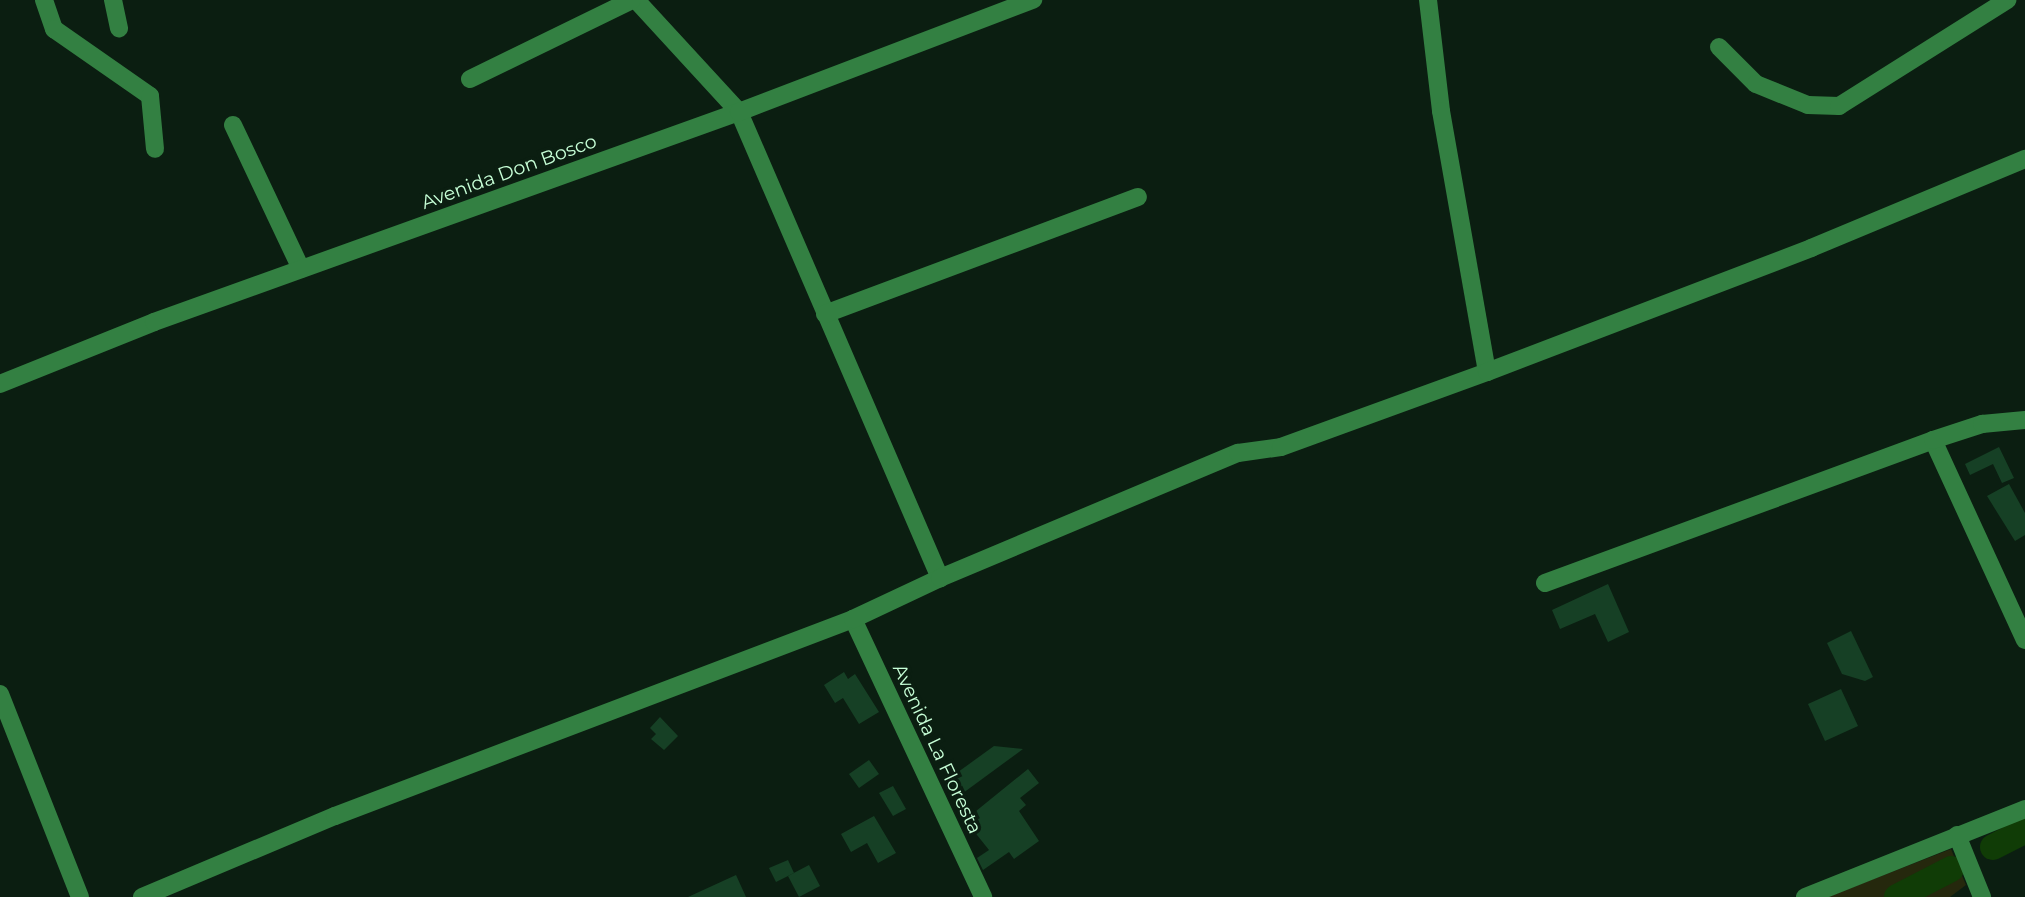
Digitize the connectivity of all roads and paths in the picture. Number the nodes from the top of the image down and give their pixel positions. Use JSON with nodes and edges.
{"nodes":[{"id":1,"x":44,"y":0,"type":"edge"},
{"id":2,"x":113,"y":0,"type":"edge"},
{"id":3,"x":634,"y":0,"type":"edge"},
{"id":4,"x":1033,"y":0,"type":"edge"},
{"id":5,"x":1428,"y":0,"type":"edge"},
{"id":6,"x":2007,"y":0,"type":"edge"},
{"id":7,"x":119,"y":28,"type":"dead end"},
{"id":8,"x":1719,"y":47,"type":"dead end"},
{"id":9,"x":470,"y":79,"type":"dead end"},
{"id":10,"x":738,"y":112,"type":"junction"},
{"id":11,"x":233,"y":125,"type":"dead end"},
{"id":12,"x":155,"y":149,"type":"dead end"},
{"id":13,"x":2025,"y":159,"type":"edge"},
{"id":14,"x":1138,"y":197,"type":"dead end"},
{"id":15,"x":301,"y":269,"type":"junction"},
{"id":16,"x":825,"y":314,"type":"junction"},
{"id":17,"x":1487,"y":372,"type":"junction"},
{"id":18,"x":0,"y":384,"type":"edge"},
{"id":19,"x":2025,"y":420,"type":"edge"},
{"id":20,"x":1933,"y":440,"type":"junction"},
{"id":21,"x":940,"y":578,"type":"junction"},
{"id":22,"x":1545,"y":583,"type":"dead end"},
{"id":23,"x":853,"y":619,"type":"junction"},
{"id":24,"x":2025,"y":640,"type":"edge"},
{"id":25,"x":0,"y":694,"type":"edge"},
{"id":26,"x":2025,"y":809,"type":"edge"},
{"id":27,"x":1957,"y":835,"type":"junction"},
{"id":28,"x":80,"y":897,"type":"edge"},
{"id":29,"x":142,"y":897,"type":"edge"},
{"id":30,"x":983,"y":897,"type":"edge"},
{"id":31,"x":1805,"y":897,"type":"edge"},
{"id":32,"x":1982,"y":897,"type":"edge"}],
"edges":[{"from":1,"to":12,"type":"street"},
{"from":2,"to":7,"type":"street"},
{"from":3,"to":9,"type":"street"},
{"from":3,"to":10,"type":"street"},
{"from":4,"to":10,"type":"street","name":"Avenida Don Bosco"},
{"from":5,"to":17,"type":"street"},
{"from":6,"to":8,"type":"street"},
{"from":10,"to":15,"type":"street","name":"Avenida Don Bosco"},
{"from":10,"to":16,"type":"street"},
{"from":11,"to":15,"type":"street"},
{"from":13,"to":17,"type":"street"},
{"from":14,"to":16,"type":"street"},
{"from":15,"to":18,"type":"street","name":"Avenida Don Bosco"},
{"from":16,"to":21,"type":"street"},
{"from":17,"to":21,"type":"street"},
{"from":19,"to":20,"type":"street"},
{"from":20,"to":22,"type":"street"},
{"from":20,"to":24,"type":"street"},
{"from":21,"to":23,"type":"street"},
{"from":23,"to":29,"type":"street"},
{"from":23,"to":30,"type":"street","name":"Avenida La Floresta"},
{"from":25,"to":28,"type":"street"},
{"from":26,"to":27,"type":"street"},
{"from":27,"to":31,"type":"street"},
{"from":27,"to":32,"type":"street"}]}
